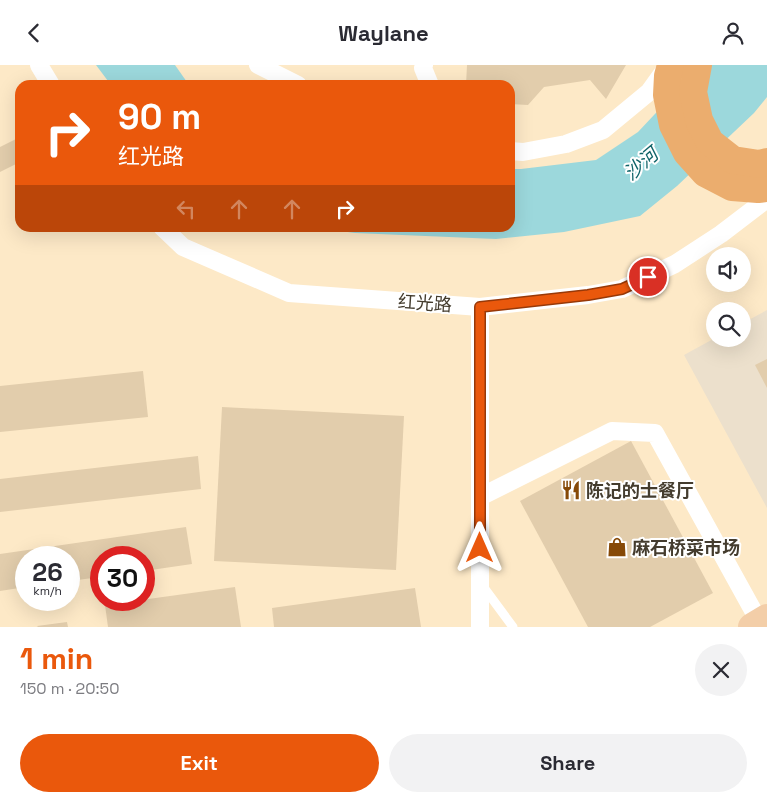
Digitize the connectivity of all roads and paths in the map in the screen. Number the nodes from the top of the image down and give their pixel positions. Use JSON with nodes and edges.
{"nodes":[{"id":1,"x":39,"y":65,"type":"edge"},
{"id":2,"x":258,"y":65,"type":"edge"},
{"id":3,"x":424,"y":65,"type":"edge"},
{"id":4,"x":670,"y":65,"type":"edge"},
{"id":5,"x":698,"y":65,"type":"edge"},
{"id":6,"x":48,"y":80,"type":"edge"},
{"id":7,"x":288,"y":80,"type":"edge"},
{"id":8,"x":428,"y":80,"type":"edge"},
{"id":9,"x":515,"y":151,"type":"edge"},
{"id":10,"x":767,"y":162,"type":"edge"},
{"id":11,"x":767,"y":188,"type":"edge"},
{"id":12,"x":767,"y":199,"type":"edge"},
{"id":13,"x":167,"y":232,"type":"edge"},
{"id":14,"x":480,"y":307,"type":"junction"},
{"id":15,"x":480,"y":497,"type":"junction"},
{"id":16,"x":480,"y":583,"type":"junction"},
{"id":17,"x":760,"y":623,"type":"edge"},
{"id":18,"x":480,"y":627,"type":"edge"},
{"id":19,"x":513,"y":627,"type":"edge"}],
"edges":[{"from":1,"to":6,"type":"street"},
{"from":2,"to":7,"type":"street"},
{"from":3,"to":8,"type":"street"},
{"from":4,"to":9,"type":"street"},
{"from":4,"to":11,"type":"highway"},
{"from":5,"to":10,"type":"highway"},
{"from":12,"to":14,"type":"street","name":"红光路"},
{"from":13,"to":14,"type":"street","name":"红光路"},
{"from":14,"to":15,"type":"street"},
{"from":15,"to":16,"type":"street"},
{"from":15,"to":17,"type":"street"},
{"from":16,"to":18,"type":"street"},
{"from":16,"to":19,"type":"lane"}]}
